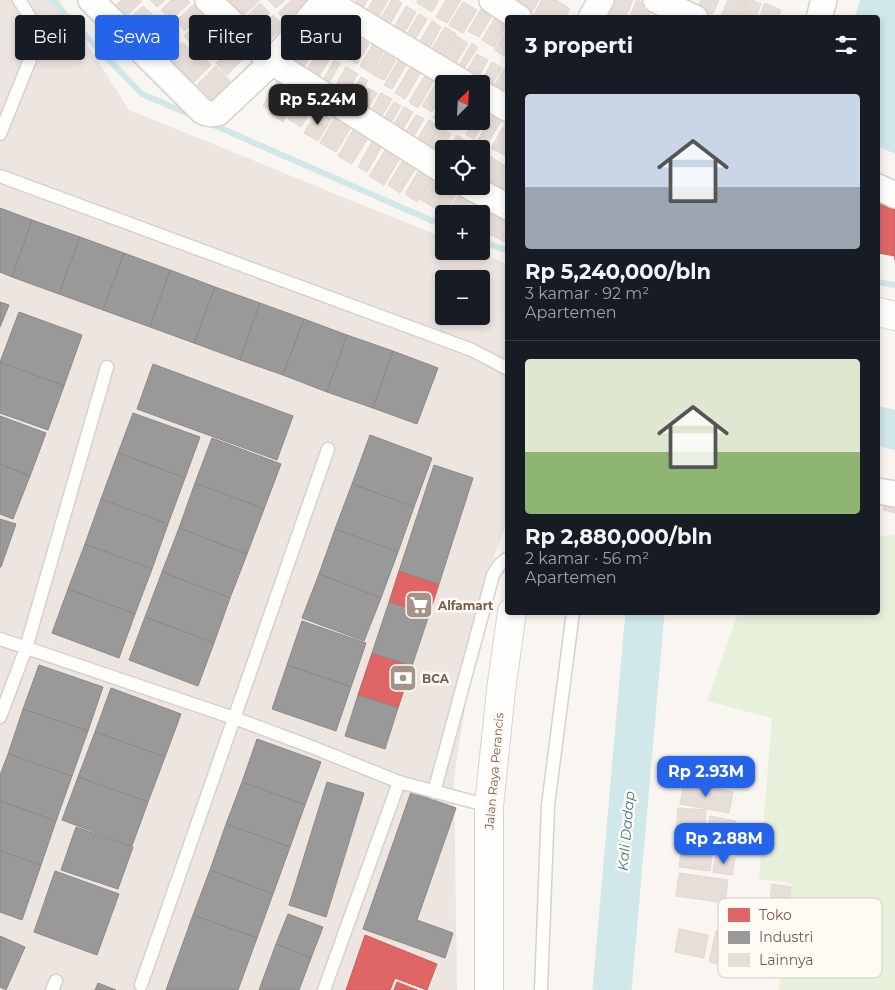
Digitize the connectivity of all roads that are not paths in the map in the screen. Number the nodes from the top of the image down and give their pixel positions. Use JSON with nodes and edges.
{"nodes":[{"id":1,"x":19,"y":0,"type":"edge"},
{"id":2,"x":91,"y":0,"type":"edge"},
{"id":3,"x":208,"y":0,"type":"edge"},
{"id":4,"x":324,"y":0,"type":"edge"},
{"id":5,"x":492,"y":0,"type":"edge"},
{"id":6,"x":601,"y":0,"type":"edge"},
{"id":7,"x":656,"y":0,"type":"edge"},
{"id":8,"x":824,"y":0,"type":"edge"},
{"id":9,"x":514,"y":15,"type":"edge"},
{"id":10,"x":593,"y":15,"type":"edge"},
{"id":11,"x":688,"y":15,"type":"edge"},
{"id":12,"x":820,"y":15,"type":"edge"},
{"id":13,"x":272,"y":62,"type":"junction"},
{"id":14,"x":450,"y":75,"type":"edge"},
{"id":15,"x":490,"y":98,"type":"edge"},
{"id":16,"x":505,"y":107,"type":"edge"},
{"id":17,"x":0,"y":134,"type":"edge"},
{"id":18,"x":435,"y":166,"type":"edge"},
{"id":19,"x":0,"y":176,"type":"edge"},
{"id":20,"x":880,"y":188,"type":"edge"},
{"id":21,"x":487,"y":195,"type":"edge"},
{"id":22,"x":895,"y":195,"type":"edge"},
{"id":23,"x":505,"y":204,"type":"edge"},
{"id":24,"x":880,"y":312,"type":"edge"},
{"id":25,"x":895,"y":316,"type":"edge"},
{"id":26,"x":880,"y":329,"type":"edge"},
{"id":27,"x":895,"y":332,"type":"edge"},
{"id":28,"x":107,"y":367,"type":"dead end"},
{"id":29,"x":505,"y":367,"type":"edge"},
{"id":30,"x":328,"y":449,"type":"dead end"},
{"id":31,"x":880,"y":491,"type":"edge"},
{"id":32,"x":895,"y":494,"type":"edge"},
{"id":33,"x":505,"y":560,"type":"edge"},
{"id":34,"x":512,"y":615,"type":"edge"},
{"id":35,"x":573,"y":615,"type":"edge"},
{"id":36,"x":0,"y":639,"type":"edge"},
{"id":37,"x":26,"y":648,"type":"junction"},
{"id":38,"x":0,"y":717,"type":"edge"},
{"id":39,"x":234,"y":718,"type":"junction"},
{"id":40,"x":399,"y":782,"type":"junction"},
{"id":41,"x":434,"y":792,"type":"junction"},
{"id":42,"x":489,"y":806,"type":"junction"},
{"id":43,"x":141,"y":985,"type":"dead end"},
{"id":44,"x":324,"y":990,"type":"edge"},
{"id":45,"x":489,"y":990,"type":"edge"},
{"id":46,"x":540,"y":990,"type":"edge"}],
"edges":[{"from":1,"to":17,"type":"lane"},
{"from":2,"to":13,"type":"street"},
{"from":3,"to":13,"type":"street"},
{"from":4,"to":13,"type":"street"},
{"from":4,"to":14,"type":"street"},
{"from":5,"to":9,"type":"street"},
{"from":6,"to":10,"type":"street"},
{"from":7,"to":11,"type":"street"},
{"from":8,"to":12,"type":"street"},
{"from":13,"to":18,"type":"street"},
{"from":15,"to":16,"type":"street"},
{"from":19,"to":29,"type":"lane"},
{"from":20,"to":22,"type":"street"},
{"from":21,"to":23,"type":"street"},
{"from":24,"to":25,"type":"street"},
{"from":26,"to":27,"type":"street"},
{"from":28,"to":37,"type":"lane"},
{"from":30,"to":39,"type":"lane"},
{"from":31,"to":32,"type":"street"},
{"from":33,"to":41,"type":"lane"},
{"from":34,"to":42,"type":"street","name":"Jalan Raya Perancis"},
{"from":35,"to":46,"type":"lane"},
{"from":36,"to":37,"type":"lane"},
{"from":37,"to":38,"type":"lane"},
{"from":37,"to":39,"type":"lane"},
{"from":39,"to":40,"type":"lane"},
{"from":39,"to":43,"type":"lane"},
{"from":40,"to":41,"type":"lane"},
{"from":40,"to":44,"type":"lane"},
{"from":41,"to":42,"type":"lane"},
{"from":42,"to":45,"type":"street","name":"Jalan Raya Perancis"}]}
